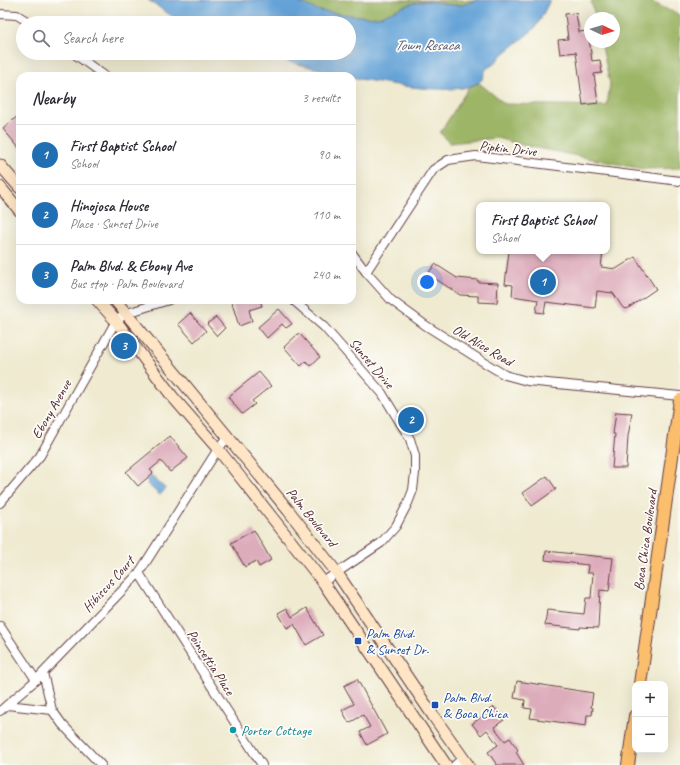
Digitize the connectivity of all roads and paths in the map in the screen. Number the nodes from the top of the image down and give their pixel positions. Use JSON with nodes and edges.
{"nodes":[{"id":1,"x":0,"y":14,"type":"edge"},
{"id":2,"x":19,"y":16,"type":"edge"},
{"id":3,"x":83,"y":60,"type":"edge"},
{"id":4,"x":99,"y":72,"type":"edge"},
{"id":5,"x":0,"y":165,"type":"edge"},
{"id":6,"x":680,"y":181,"type":"edge"},
{"id":7,"x":16,"y":183,"type":"edge"},
{"id":8,"x":0,"y":187,"type":"edge"},
{"id":9,"x":16,"y":205,"type":"edge"},
{"id":10,"x":356,"y":258,"type":"edge"},
{"id":11,"x":366,"y":272,"type":"junction"},
{"id":12,"x":101,"y":304,"type":"edge"},
{"id":13,"x":119,"y":304,"type":"edge"},
{"id":14,"x":156,"y":304,"type":"edge"},
{"id":15,"x":298,"y":304,"type":"edge"},
{"id":16,"x":127,"y":313,"type":"junction"},
{"id":17,"x":116,"y":321,"type":"junction"},
{"id":18,"x":680,"y":396,"type":"edge"},
{"id":19,"x":680,"y":400,"type":"edge"},
{"id":20,"x":228,"y":437,"type":"junction"},
{"id":21,"x":218,"y":449,"type":"junction"},
{"id":22,"x":0,"y":503,"type":"edge"},
{"id":23,"x":139,"y":573,"type":"junction"},
{"id":24,"x":338,"y":573,"type":"junction"},
{"id":25,"x":324,"y":582,"type":"junction"},
{"id":26,"x":0,"y":626,"type":"edge"},
{"id":27,"x":43,"y":673,"type":"junction"},
{"id":28,"x":36,"y":680,"type":"junction"},
{"id":29,"x":640,"y":681,"type":"edge"},
{"id":30,"x":7,"y":705,"type":"junction"},
{"id":31,"x":52,"y":710,"type":"junction"},
{"id":32,"x":0,"y":711,"type":"edge"},
{"id":33,"x":635,"y":717,"type":"edge"},
{"id":34,"x":462,"y":763,"type":"edge"},
{"id":35,"x":101,"y":765,"type":"edge"},
{"id":36,"x":262,"y":765,"type":"edge"},
{"id":37,"x":446,"y":765,"type":"edge"},
{"id":38,"x":628,"y":765,"type":"edge"}],
"edges":[{"from":1,"to":2,"type":"street"},
{"from":3,"to":4,"type":"street"},
{"from":5,"to":7,"type":"main road"},
{"from":6,"to":11,"type":"street","name":"Pipkin Drive"},
{"from":8,"to":9,"type":"main road"},
{"from":10,"to":11,"type":"street","name":"Old Alice Road"},
{"from":11,"to":18,"type":"street","name":"Old Alice Road"},
{"from":12,"to":17,"type":"main road"},
{"from":13,"to":16,"type":"main road","name":"Palm Boulevard"},
{"from":14,"to":16,"type":"street"},
{"from":15,"to":24,"type":"street","name":"Sunset Drive"},
{"from":16,"to":17,"type":"street"},
{"from":16,"to":20,"type":"main road","name":"Palm Boulevard"},
{"from":17,"to":21,"type":"main road"},
{"from":17,"to":22,"type":"street","name":"Ebony Avenue"},
{"from":19,"to":29,"type":"main road","name":"Boca Chica Boulevard"},
{"from":20,"to":21,"type":"street","name":"Hibiscus Court"},
{"from":20,"to":24,"type":"main road","name":"Palm Boulevard"},
{"from":21,"to":23,"type":"street","name":"Hibiscus Court"},
{"from":21,"to":25,"type":"main road"},
{"from":23,"to":27,"type":"street","name":"Hibiscus Court"},
{"from":23,"to":36,"type":"street","name":"Poinsettia Place"},
{"from":24,"to":25,"type":"street","name":"Sunset Drive"},
{"from":24,"to":34,"type":"main road","name":"Palm Boulevard"},
{"from":25,"to":37,"type":"main road"},
{"from":26,"to":28,"type":"street"},
{"from":27,"to":28,"type":"street","name":"Hibiscus Court"},
{"from":27,"to":31,"type":"street"},
{"from":28,"to":30,"type":"street","name":"Hibiscus Court"},
{"from":30,"to":31,"type":"street"},
{"from":30,"to":32,"type":"street","name":"Hibiscus Court"},
{"from":31,"to":35,"type":"street"},
{"from":33,"to":38,"type":"main road"}]}
